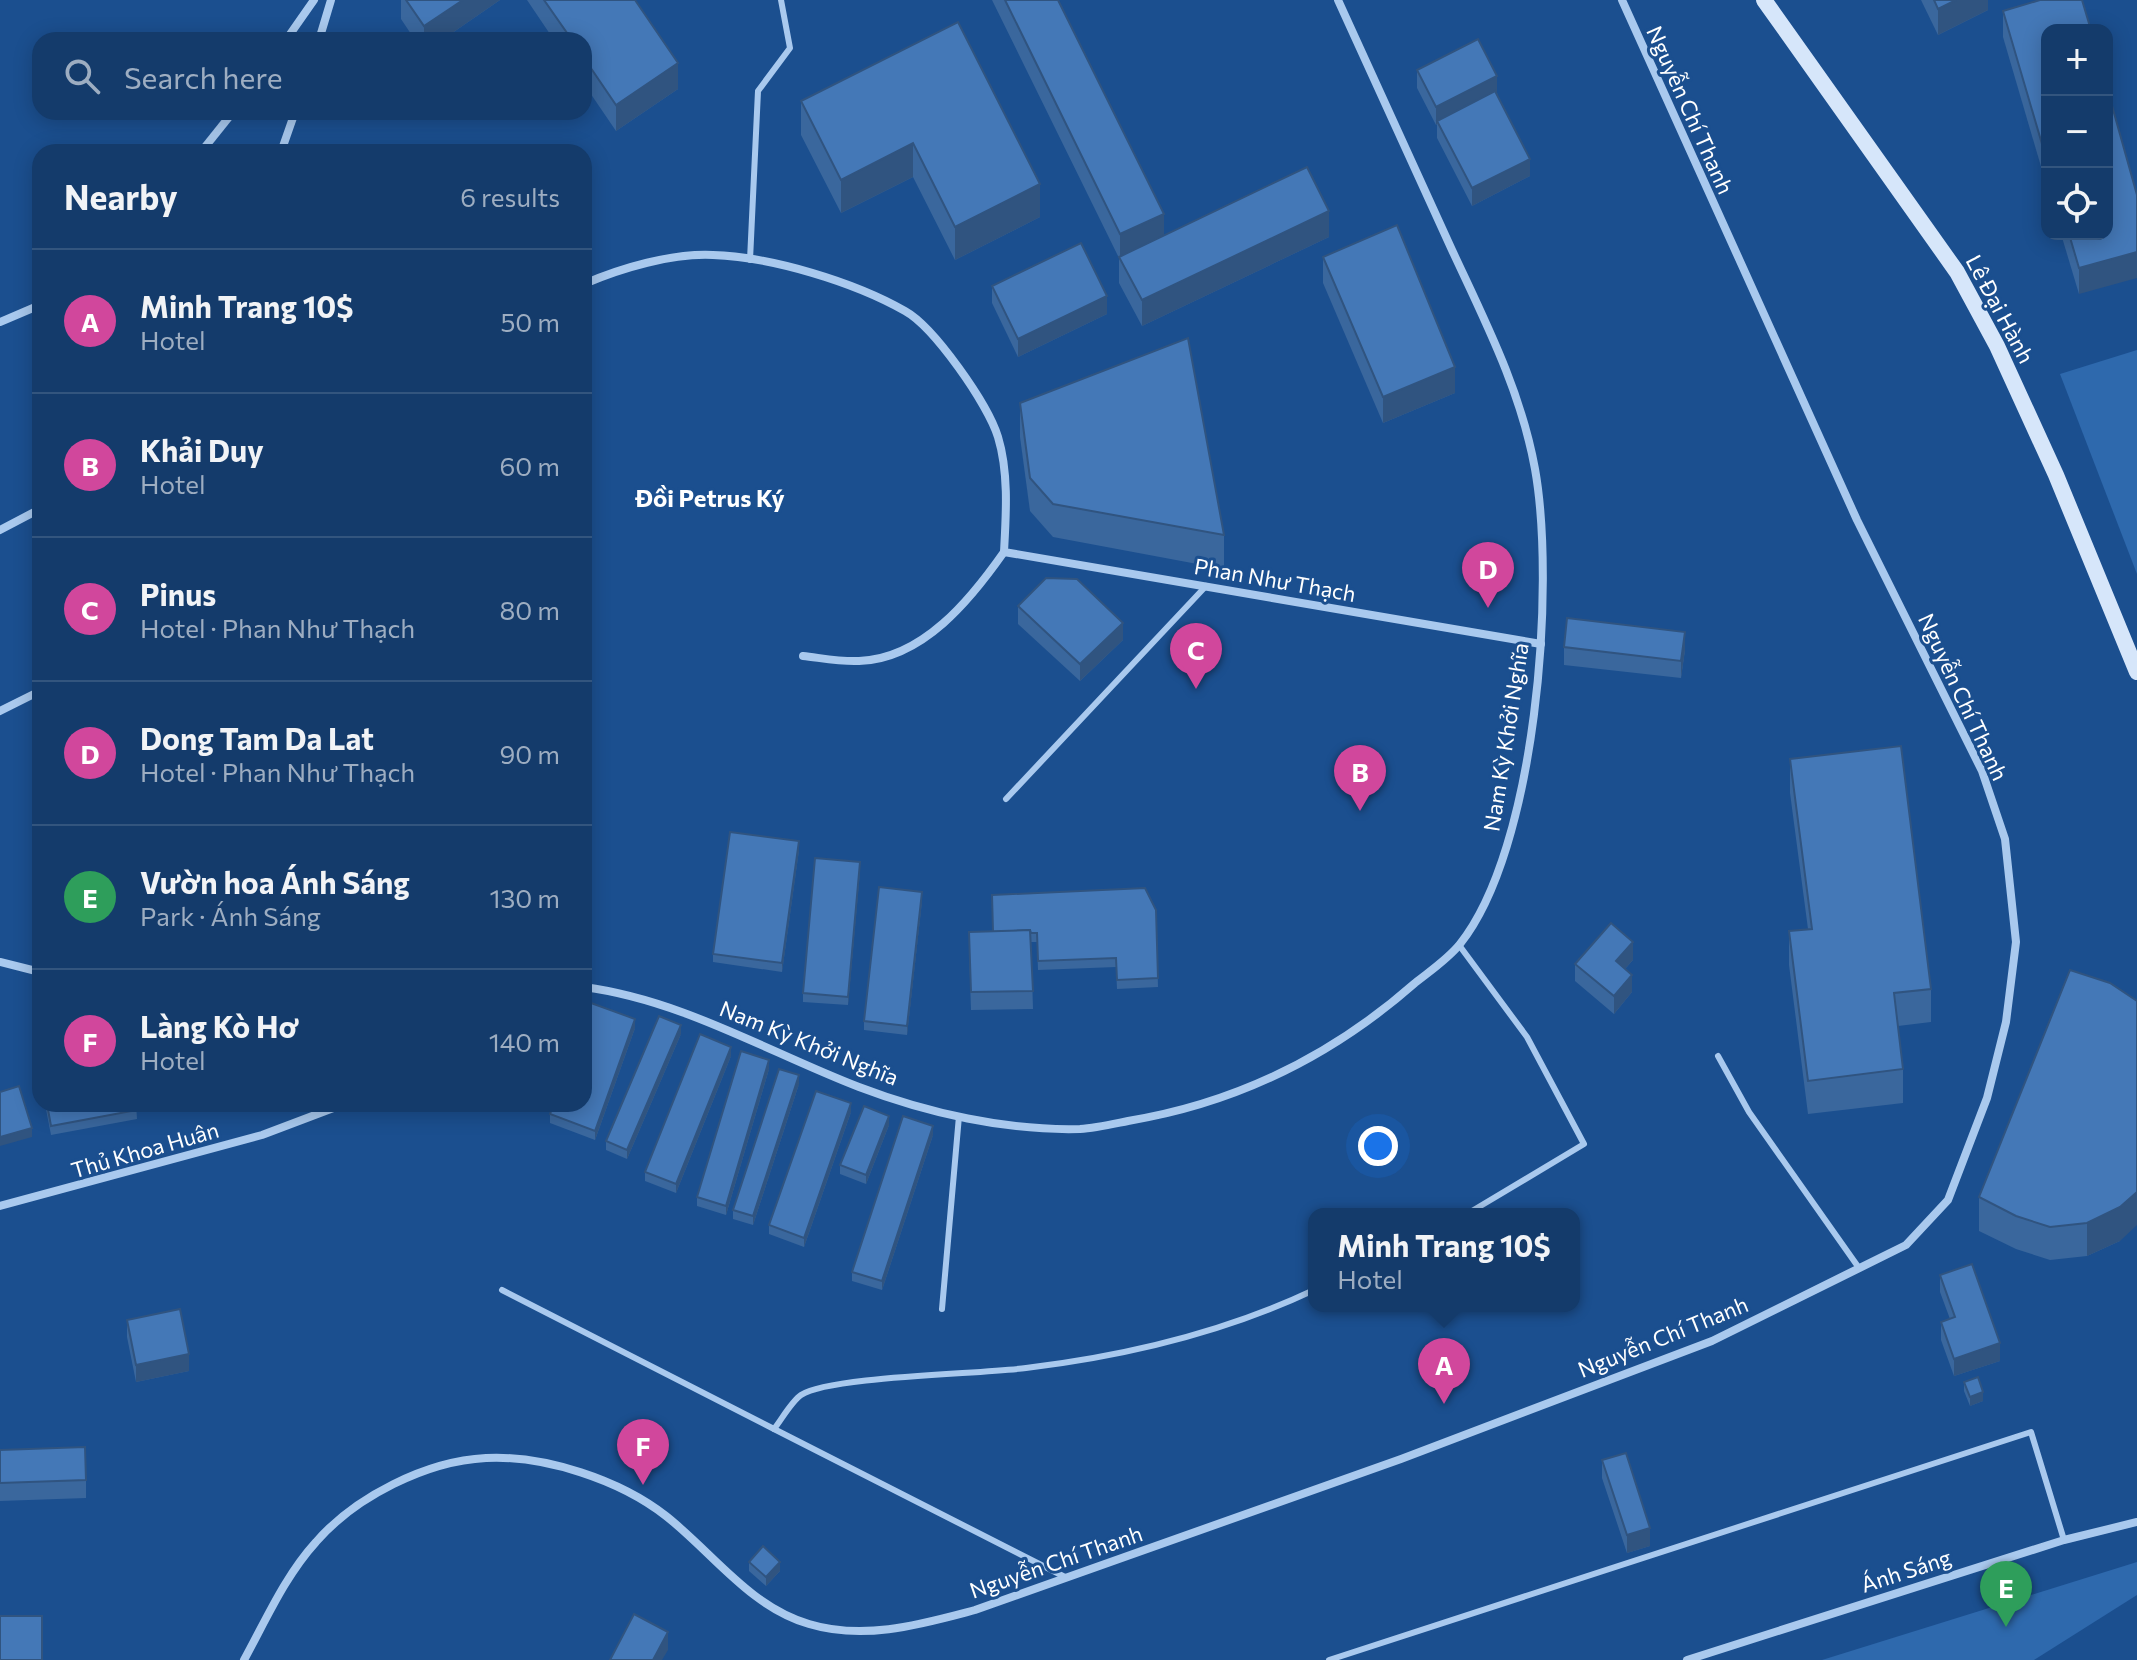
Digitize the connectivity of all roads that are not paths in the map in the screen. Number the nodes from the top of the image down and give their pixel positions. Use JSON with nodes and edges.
{"nodes":[{"id":1,"x":314,"y":0,"type":"edge"},
{"id":2,"x":331,"y":0,"type":"edge"},
{"id":3,"x":781,"y":0,"type":"edge"},
{"id":4,"x":1338,"y":0,"type":"edge"},
{"id":5,"x":1622,"y":0,"type":"edge"},
{"id":6,"x":1764,"y":0,"type":"edge"},
{"id":7,"x":292,"y":32,"type":"edge"},
{"id":8,"x":321,"y":32,"type":"edge"},
{"id":9,"x":227,"y":120,"type":"edge"},
{"id":10,"x":292,"y":120,"type":"edge"},
{"id":11,"x":207,"y":144,"type":"edge"},
{"id":12,"x":284,"y":144,"type":"edge"},
{"id":13,"x":750,"y":261,"type":"junction"},
{"id":14,"x":592,"y":281,"type":"edge"},
{"id":15,"x":32,"y":308,"type":"edge"},
{"id":16,"x":0,"y":322,"type":"edge"},
{"id":17,"x":32,"y":513,"type":"edge"},
{"id":18,"x":0,"y":530,"type":"edge"},
{"id":19,"x":1004,"y":552,"type":"junction"},
{"id":20,"x":1206,"y":586,"type":"junction"},
{"id":21,"x":1541,"y":644,"type":"junction"},
{"id":22,"x":803,"y":656,"type":"dead end"},
{"id":23,"x":2137,"y":672,"type":"edge"},
{"id":24,"x":32,"y":695,"type":"edge"},
{"id":25,"x":0,"y":711,"type":"edge"},
{"id":26,"x":1006,"y":799,"type":"dead end"},
{"id":27,"x":1459,"y":945,"type":"junction"},
{"id":28,"x":0,"y":962,"type":"edge"},
{"id":29,"x":32,"y":970,"type":"edge"},
{"id":30,"x":592,"y":988,"type":"edge"},
{"id":31,"x":1718,"y":1056,"type":"dead end"},
{"id":32,"x":323,"y":1112,"type":"edge"},
{"id":33,"x":959,"y":1116,"type":"junction"},
{"id":34,"x":0,"y":1206,"type":"edge"},
{"id":35,"x":1477,"y":1208,"type":"edge"},
{"id":36,"x":1859,"y":1268,"type":"junction"},
{"id":37,"x":502,"y":1290,"type":"dead end"},
{"id":38,"x":1308,"y":1292,"type":"edge"},
{"id":39,"x":942,"y":1309,"type":"dead end"},
{"id":40,"x":774,"y":1429,"type":"junction"},
{"id":41,"x":2137,"y":1522,"type":"edge"},
{"id":42,"x":2064,"y":1540,"type":"junction"},
{"id":43,"x":1066,"y":1578,"type":"junction"},
{"id":44,"x":244,"y":1660,"type":"edge"},
{"id":45,"x":1329,"y":1660,"type":"edge"},
{"id":46,"x":1687,"y":1660,"type":"edge"}],
"edges":[{"from":1,"to":7,"type":"street"},
{"from":2,"to":8,"type":"street"},
{"from":3,"to":13,"type":"lane"},
{"from":4,"to":21,"type":"street","name":"Nam Kỳ Khởi Nghĩa"},
{"from":5,"to":36,"type":"street","name":"Nguyễn Chí Thanh"},
{"from":6,"to":23,"type":"street","name":"Lê Đại Hành"},
{"from":9,"to":11,"type":"street"},
{"from":10,"to":12,"type":"street"},
{"from":13,"to":14,"type":"street"},
{"from":13,"to":19,"type":"street"},
{"from":15,"to":16,"type":"street"},
{"from":17,"to":18,"type":"street"},
{"from":19,"to":20,"type":"street","name":"Phan Như Thạch"},
{"from":19,"to":22,"type":"street"},
{"from":20,"to":21,"type":"street","name":"Phan Như Thạch"},
{"from":20,"to":26,"type":"lane"},
{"from":21,"to":27,"type":"street","name":"Nam Kỳ Khởi Nghĩa"},
{"from":24,"to":25,"type":"street"},
{"from":27,"to":33,"type":"street","name":"Nam Kỳ Khởi Nghĩa"},
{"from":27,"to":35,"type":"lane"},
{"from":28,"to":29,"type":"street"},
{"from":30,"to":33,"type":"street","name":"Nam Kỳ Khởi Nghĩa"},
{"from":31,"to":36,"type":"lane"},
{"from":32,"to":34,"type":"street","name":"Thủ Khoa Huân"},
{"from":33,"to":39,"type":"lane"},
{"from":36,"to":43,"type":"street","name":"Nguyễn Chí Thanh"},
{"from":37,"to":40,"type":"lane"},
{"from":38,"to":40,"type":"lane"},
{"from":40,"to":43,"type":"lane"},
{"from":41,"to":42,"type":"street","name":"Ánh Sáng"},
{"from":42,"to":45,"type":"lane"},
{"from":42,"to":46,"type":"street","name":"Ánh Sáng"},
{"from":43,"to":44,"type":"street","name":"Nguyễn Chí Thanh"}]}
